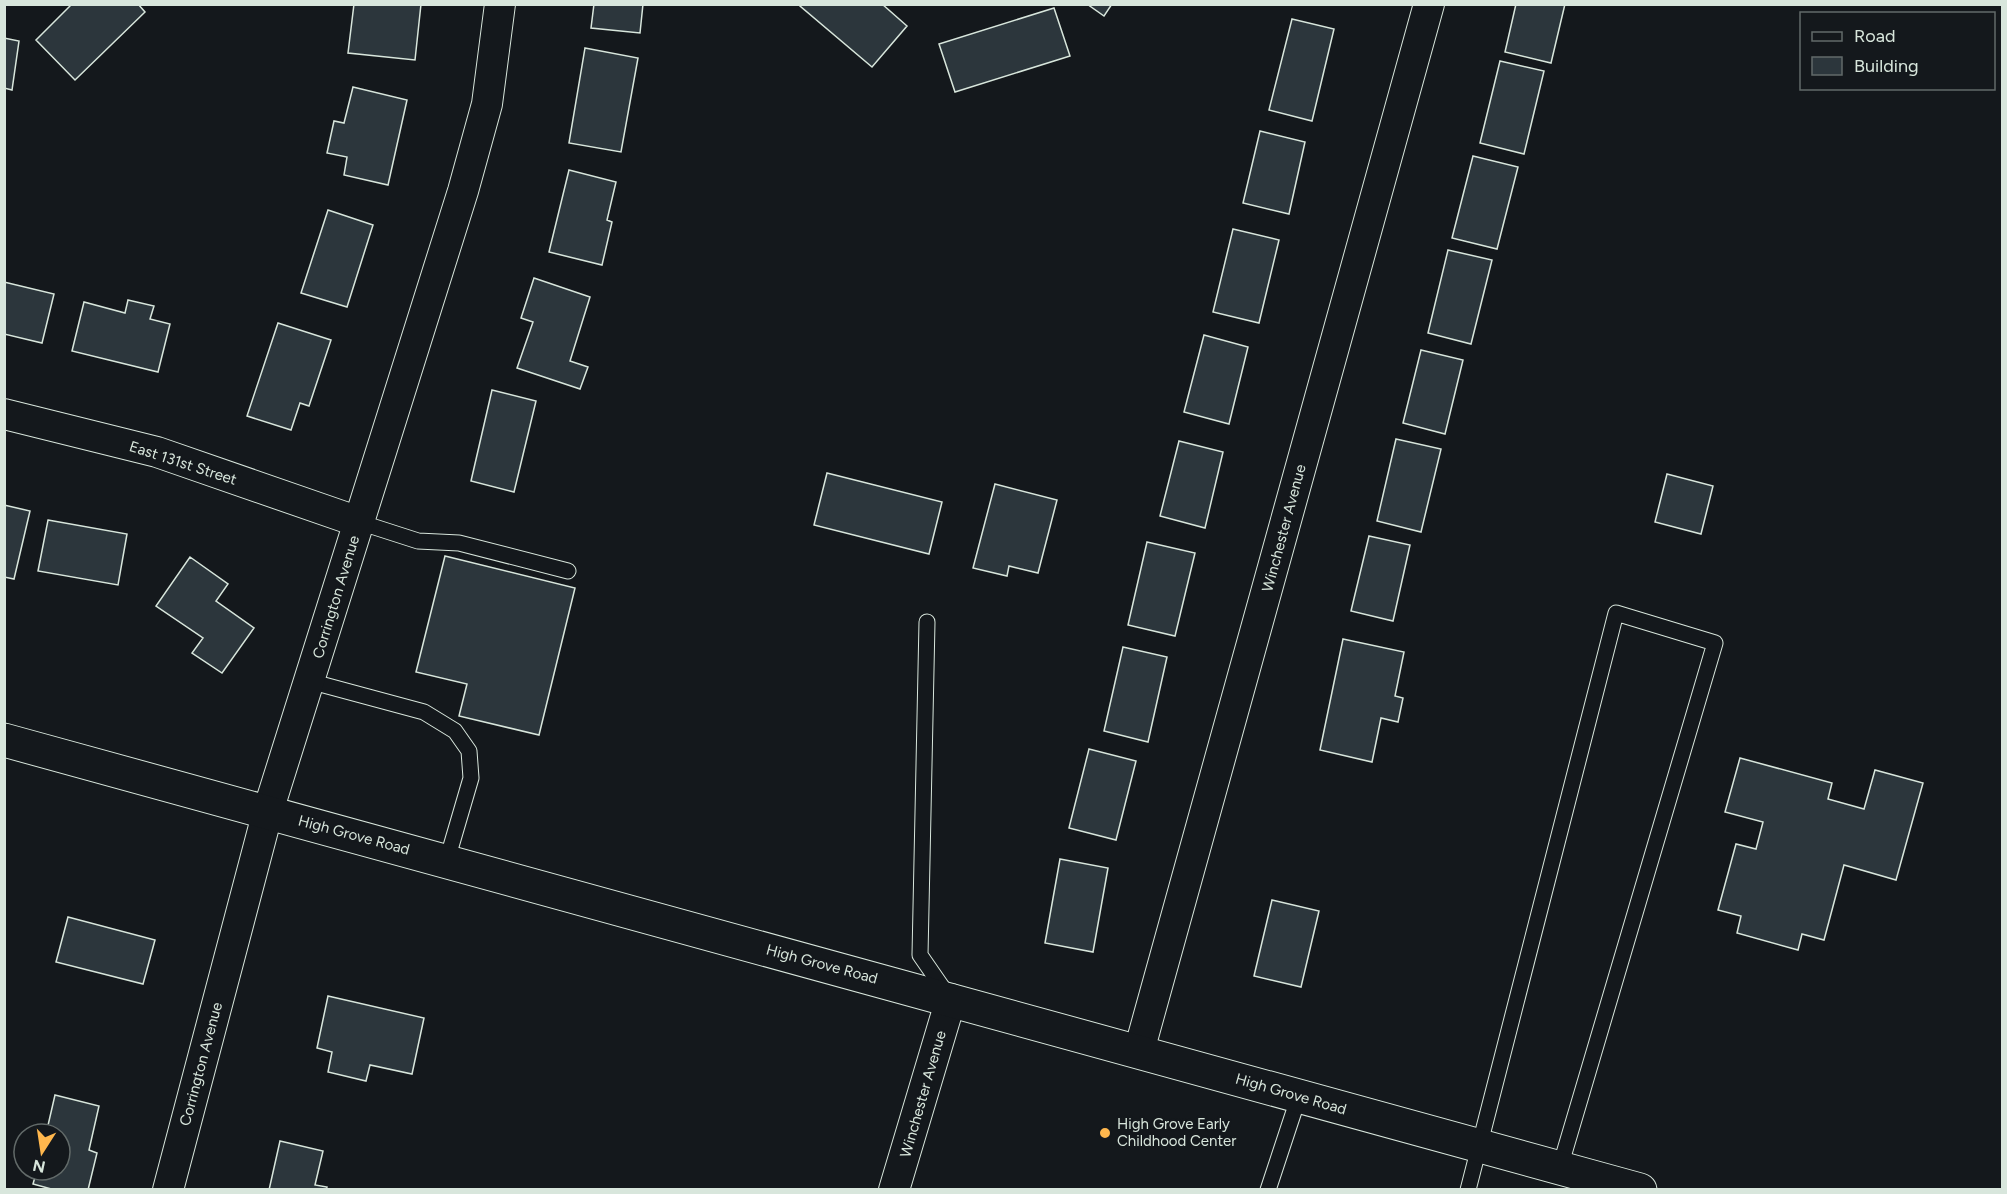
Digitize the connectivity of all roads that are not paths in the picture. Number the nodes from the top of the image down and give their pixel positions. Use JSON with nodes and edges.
{"nodes":[{"id":1,"x":500,"y":4,"type":"edge"},
{"id":2,"x":1429,"y":4,"type":"edge"},
{"id":3,"x":4,"y":414,"type":"edge"},
{"id":4,"x":359,"y":522,"type":"junction"},
{"id":5,"x":568,"y":571,"type":"dead end"},
{"id":6,"x":927,"y":621,"type":"dead end"},
{"id":7,"x":309,"y":681,"type":"junction"},
{"id":8,"x":4,"y":740,"type":"edge"},
{"id":9,"x":268,"y":811,"type":"junction"},
{"id":10,"x":447,"y":860,"type":"junction"},
{"id":11,"x":951,"y":999,"type":"junction"},
{"id":12,"x":1139,"y":1051,"type":"junction"},
{"id":13,"x":1299,"y":1096,"type":"junction"},
{"id":14,"x":1478,"y":1146,"type":"junction"},
{"id":15,"x":1560,"y":1167,"type":"junction"},
{"id":16,"x":168,"y":1190,"type":"edge"},
{"id":17,"x":894,"y":1190,"type":"edge"},
{"id":18,"x":1268,"y":1190,"type":"edge"},
{"id":19,"x":1468,"y":1190,"type":"edge"},
{"id":20,"x":1640,"y":1190,"type":"edge"}],
"edges":[{"from":1,"to":4,"type":"street","name":"Corrington Avenue"},
{"from":2,"to":12,"type":"street","name":"Winchester Avenue"},
{"from":3,"to":4,"type":"street","name":"East 131st Street"},
{"from":4,"to":5,"type":"lane"},
{"from":4,"to":7,"type":"street","name":"Corrington Avenue"},
{"from":6,"to":11,"type":"lane"},
{"from":7,"to":9,"type":"street","name":"Corrington Avenue"},
{"from":7,"to":10,"type":"lane"},
{"from":8,"to":9,"type":"main road","name":"High Grove Road"},
{"from":9,"to":10,"type":"main road","name":"High Grove Road"},
{"from":9,"to":16,"type":"street","name":"Corrington Avenue"},
{"from":10,"to":11,"type":"main road","name":"High Grove Road"},
{"from":11,"to":12,"type":"main road","name":"High Grove Road"},
{"from":11,"to":17,"type":"street","name":"Winchester Avenue"},
{"from":12,"to":13,"type":"main road","name":"High Grove Road"},
{"from":13,"to":14,"type":"main road","name":"High Grove Road"},
{"from":13,"to":18,"type":"lane"},
{"from":14,"to":15,"type":"main road","name":"High Grove Road"},
{"from":14,"to":15,"type":"lane"},
{"from":14,"to":19,"type":"lane"},
{"from":15,"to":20,"type":"main road","name":"High Grove Road"}]}
